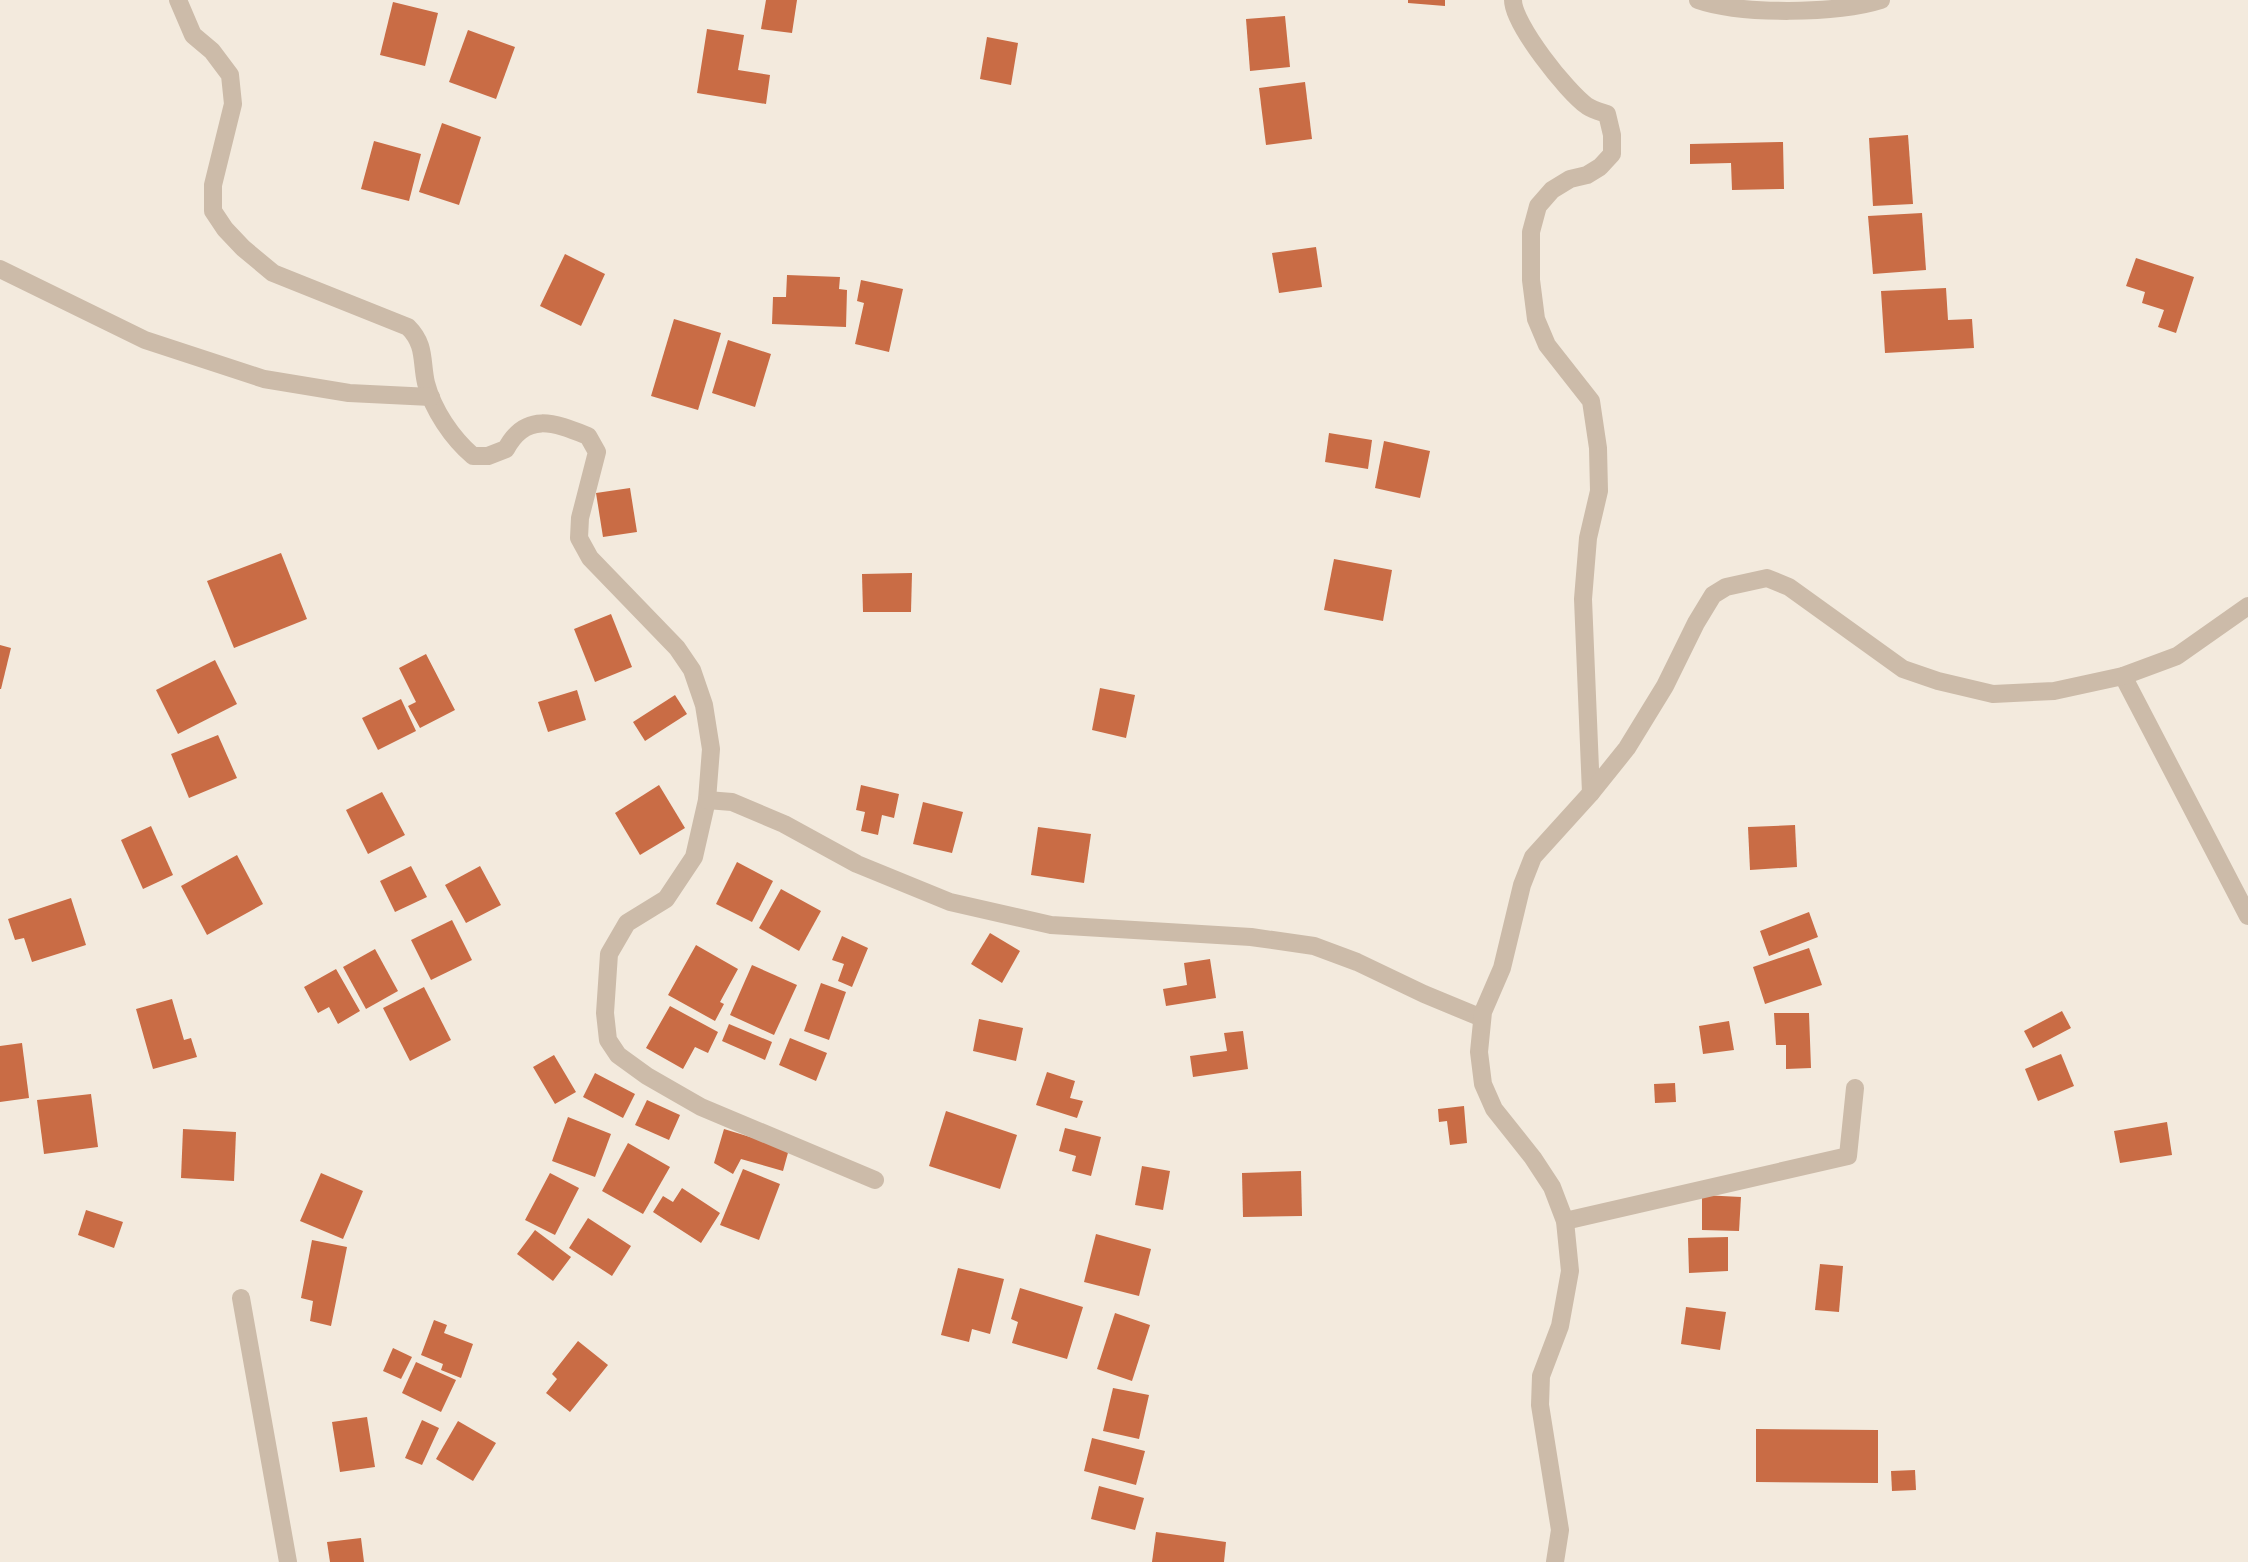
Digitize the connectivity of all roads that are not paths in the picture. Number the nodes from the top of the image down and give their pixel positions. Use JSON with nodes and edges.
{"nodes":[{"id":1,"x":178,"y":0,"type":"edge"},
{"id":2,"x":1513,"y":0,"type":"edge"},
{"id":3,"x":1698,"y":0,"type":"edge"},
{"id":4,"x":1881,"y":0,"type":"edge"},
{"id":5,"x":0,"y":269,"type":"edge"},
{"id":6,"x":430,"y":397,"type":"junction"},
{"id":7,"x":2248,"y":606,"type":"edge"},
{"id":8,"x":2123,"y":676,"type":"junction"},
{"id":9,"x":1591,"y":793,"type":"junction"},
{"id":10,"x":707,"y":800,"type":"junction"},
{"id":11,"x":2248,"y":916,"type":"edge"},
{"id":12,"x":1482,"y":1018,"type":"junction"},
{"id":13,"x":1855,"y":1088,"type":"dead end"},
{"id":14,"x":875,"y":1180,"type":"dead end"},
{"id":15,"x":1565,"y":1221,"type":"junction"},
{"id":16,"x":241,"y":1298,"type":"dead end"},
{"id":17,"x":288,"y":1562,"type":"edge"},
{"id":18,"x":1555,"y":1562,"type":"edge"}],
"edges":[{"from":1,"to":6,"type":"street"},
{"from":2,"to":9,"type":"street"},
{"from":3,"to":4,"type":"street"},
{"from":5,"to":6,"type":"street"},
{"from":6,"to":10,"type":"street"},
{"from":7,"to":8,"type":"street"},
{"from":8,"to":9,"type":"street"},
{"from":8,"to":11,"type":"street"},
{"from":9,"to":12,"type":"street"},
{"from":10,"to":12,"type":"street"},
{"from":10,"to":14,"type":"street"},
{"from":12,"to":15,"type":"street"},
{"from":13,"to":15,"type":"street"},
{"from":15,"to":18,"type":"street"},
{"from":16,"to":17,"type":"street"}]}
